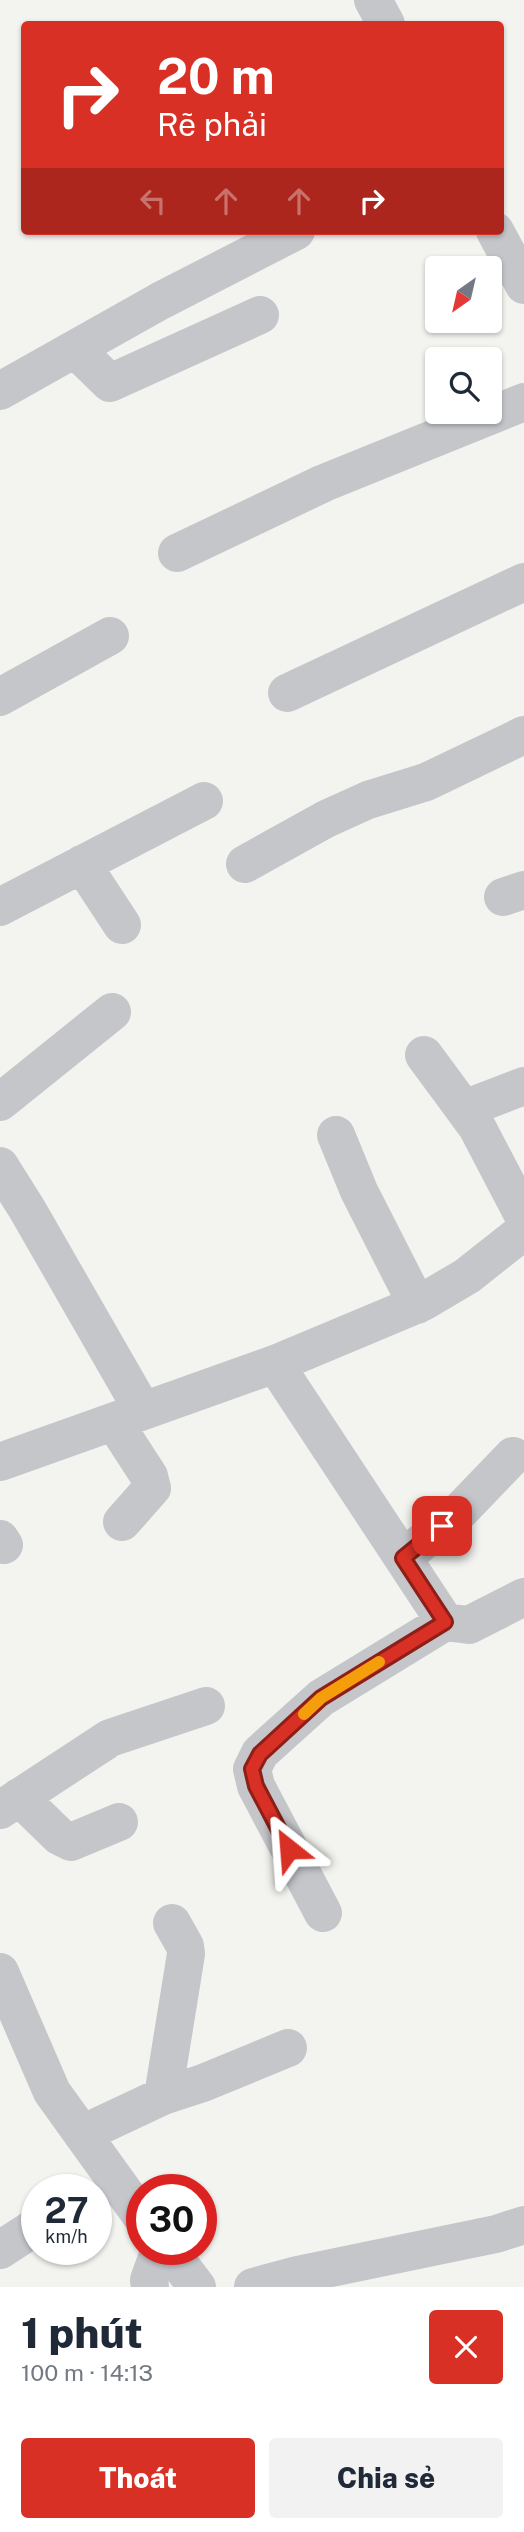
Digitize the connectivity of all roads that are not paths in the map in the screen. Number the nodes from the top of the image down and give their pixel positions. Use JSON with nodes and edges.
{"nodes":[{"id":1,"x":373,"y":0,"type":"edge"},
{"id":2,"x":384,"y":21,"type":"edge"},
{"id":3,"x":288,"y":235,"type":"edge"},
{"id":4,"x":497,"y":235,"type":"edge"},
{"id":5,"x":524,"y":285,"type":"edge"},
{"id":6,"x":260,"y":315,"type":"dead end"},
{"id":7,"x":75,"y":349,"type":"junction"},
{"id":8,"x":0,"y":391,"type":"edge"},
{"id":9,"x":524,"y":402,"type":"edge"},
{"id":10,"x":177,"y":553,"type":"dead end"},
{"id":11,"x":524,"y":582,"type":"edge"},
{"id":12,"x":110,"y":636,"type":"dead end"},
{"id":13,"x":287,"y":693,"type":"dead end"},
{"id":14,"x":0,"y":697,"type":"edge"},
{"id":15,"x":524,"y":735,"type":"edge"},
{"id":16,"x":204,"y":801,"type":"dead end"},
{"id":17,"x":82,"y":863,"type":"junction"},
{"id":18,"x":245,"y":864,"type":"dead end"},
{"id":19,"x":0,"y":907,"type":"edge"},
{"id":20,"x":122,"y":925,"type":"dead end"},
{"id":21,"x":112,"y":1012,"type":"dead end"},
{"id":22,"x":424,"y":1055,"type":"dead end"},
{"id":23,"x":524,"y":1086,"type":"edge"},
{"id":24,"x":0,"y":1102,"type":"edge"},
{"id":25,"x":464,"y":1110,"type":"junction"},
{"id":26,"x":336,"y":1135,"type":"dead end"},
{"id":27,"x":2,"y":1173,"type":"edge"},
{"id":28,"x":524,"y":1217,"type":"edge"},
{"id":29,"x":524,"y":1231,"type":"edge"},
{"id":30,"x":417,"y":1305,"type":"junction"},
{"id":31,"x":275,"y":1364,"type":"junction"},
{"id":32,"x":129,"y":1417,"type":"junction"},
{"id":33,"x":513,"y":1456,"type":"dead end"},
{"id":34,"x":0,"y":1462,"type":"edge"},
{"id":35,"x":122,"y":1522,"type":"dead end"},
{"id":36,"x":403,"y":1558,"type":"junction"},
{"id":37,"x":524,"y":1597,"type":"edge"},
{"id":38,"x":445,"y":1622,"type":"junction"},
{"id":39,"x":206,"y":1706,"type":"dead end"},
{"id":40,"x":9,"y":1803,"type":"edge"},
{"id":41,"x":119,"y":1822,"type":"dead end"},
{"id":42,"x":323,"y":1913,"type":"dead end"},
{"id":43,"x":172,"y":1923,"type":"dead end"},
{"id":44,"x":2,"y":1983,"type":"edge"},
{"id":45,"x":288,"y":2048,"type":"dead end"},
{"id":46,"x":163,"y":2096,"type":"junction"},
{"id":47,"x":82,"y":2134,"type":"junction"},
{"id":48,"x":96,"y":2174,"type":"edge"},
{"id":49,"x":112,"y":2192,"type":"edge"},
{"id":50,"x":126,"y":2204,"type":"edge"},
{"id":51,"x":524,"y":2225,"type":"edge"},
{"id":52,"x":21,"y":2236,"type":"edge"},
{"id":53,"x":0,"y":2250,"type":"edge"},
{"id":54,"x":154,"y":2265,"type":"edge"},
{"id":55,"x":181,"y":2265,"type":"edge"},
{"id":56,"x":150,"y":2287,"type":"edge"},
{"id":57,"x":197,"y":2287,"type":"edge"},
{"id":58,"x":253,"y":2287,"type":"edge"}],
"edges":[{"from":1,"to":2,"type":"street"},
{"from":3,"to":7,"type":"street"},
{"from":4,"to":5,"type":"street"},
{"from":6,"to":7,"type":"street"},
{"from":7,"to":8,"type":"street"},
{"from":9,"to":10,"type":"street"},
{"from":11,"to":13,"type":"street"},
{"from":12,"to":14,"type":"street"},
{"from":15,"to":18,"type":"street"},
{"from":16,"to":17,"type":"street"},
{"from":17,"to":19,"type":"street"},
{"from":17,"to":20,"type":"street"},
{"from":21,"to":24,"type":"street"},
{"from":22,"to":25,"type":"street"},
{"from":23,"to":25,"type":"street"},
{"from":25,"to":28,"type":"street"},
{"from":26,"to":30,"type":"street"},
{"from":27,"to":32,"type":"street"},
{"from":29,"to":30,"type":"street"},
{"from":30,"to":31,"type":"street"},
{"from":31,"to":32,"type":"street"},
{"from":31,"to":36,"type":"street"},
{"from":32,"to":34,"type":"street"},
{"from":32,"to":35,"type":"street"},
{"from":33,"to":36,"type":"street"},
{"from":36,"to":38,"type":"street"},
{"from":37,"to":38,"type":"street"},
{"from":38,"to":42,"type":"street"},
{"from":39,"to":40,"type":"street"},
{"from":40,"to":41,"type":"street"},
{"from":43,"to":46,"type":"street"},
{"from":44,"to":47,"type":"street"},
{"from":45,"to":46,"type":"street"},
{"from":46,"to":47,"type":"street"},
{"from":47,"to":48,"type":"street"},
{"from":49,"to":50,"type":"street"},
{"from":51,"to":58,"type":"street"},
{"from":52,"to":53,"type":"street"},
{"from":54,"to":56,"type":"street"},
{"from":55,"to":57,"type":"street"}]}
